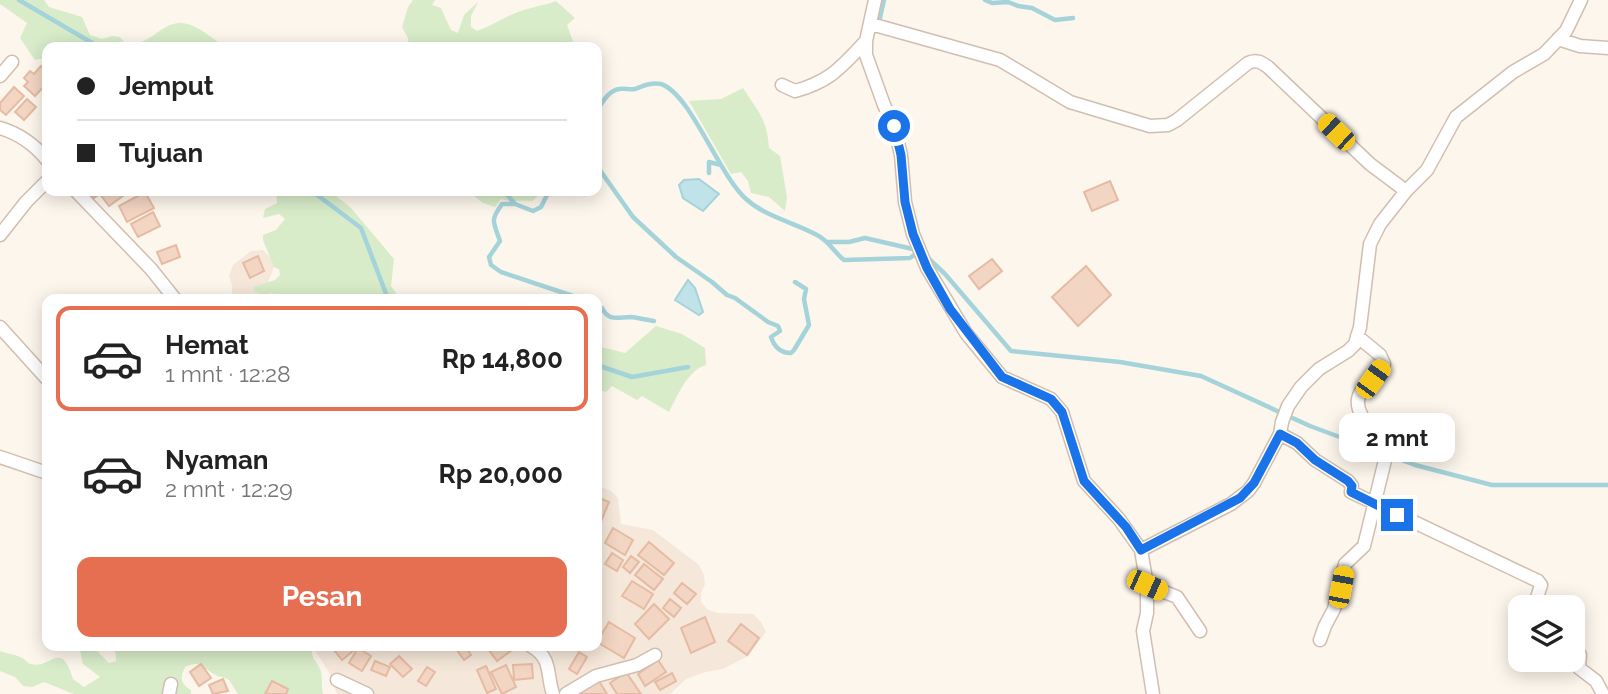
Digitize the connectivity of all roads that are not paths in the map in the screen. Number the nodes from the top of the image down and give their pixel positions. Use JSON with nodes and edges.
{"nodes":[{"id":1,"x":876,"y":0,"type":"edge"},
{"id":2,"x":1581,"y":0,"type":"edge"},
{"id":3,"x":871,"y":24,"type":"junction"},
{"id":4,"x":1558,"y":39,"type":"junction"},
{"id":5,"x":866,"y":41,"type":"junction"},
{"id":6,"x":1608,"y":48,"type":"edge"},
{"id":7,"x":12,"y":62,"type":"dead end"},
{"id":8,"x":0,"y":76,"type":"edge"},
{"id":9,"x":782,"y":85,"type":"dead end"},
{"id":10,"x":0,"y":128,"type":"edge"},
{"id":11,"x":42,"y":155,"type":"edge"},
{"id":12,"x":42,"y":186,"type":"edge"},
{"id":13,"x":1406,"y":191,"type":"junction"},
{"id":14,"x":81,"y":196,"type":"edge"},
{"id":15,"x":0,"y":235,"type":"edge"},
{"id":16,"x":171,"y":294,"type":"edge"},
{"id":17,"x":0,"y":327,"type":"edge"},
{"id":18,"x":1357,"y":337,"type":"junction"},
{"id":19,"x":42,"y":373,"type":"edge"},
{"id":20,"x":1281,"y":428,"type":"junction"},
{"id":21,"x":0,"y":457,"type":"edge"},
{"id":22,"x":42,"y":471,"type":"edge"},
{"id":23,"x":1374,"y":504,"type":"junction"},
{"id":24,"x":1141,"y":550,"type":"junction"},
{"id":25,"x":1147,"y":585,"type":"junction"},
{"id":26,"x":1539,"y":595,"type":"edge"},
{"id":27,"x":1200,"y":631,"type":"dead end"},
{"id":28,"x":1320,"y":640,"type":"dead end"},
{"id":29,"x":540,"y":651,"type":"edge"},
{"id":30,"x":655,"y":655,"type":"dead end"},
{"id":31,"x":1585,"y":672,"type":"edge"},
{"id":32,"x":337,"y":680,"type":"dead end"},
{"id":33,"x":367,"y":694,"type":"edge"},
{"id":34,"x":553,"y":694,"type":"edge"},
{"id":35,"x":566,"y":694,"type":"edge"},
{"id":36,"x":1153,"y":694,"type":"edge"},
{"id":37,"x":1603,"y":694,"type":"edge"}],
"edges":[{"from":1,"to":3,"type":"street"},
{"from":2,"to":4,"type":"street"},
{"from":3,"to":5,"type":"street"},
{"from":3,"to":13,"type":"street"},
{"from":4,"to":6,"type":"street"},
{"from":4,"to":13,"type":"street"},
{"from":5,"to":9,"type":"street"},
{"from":5,"to":24,"type":"street"},
{"from":7,"to":8,"type":"street"},
{"from":10,"to":11,"type":"street"},
{"from":12,"to":15,"type":"street"},
{"from":13,"to":18,"type":"street"},
{"from":14,"to":16,"type":"street"},
{"from":17,"to":19,"type":"street"},
{"from":18,"to":20,"type":"street"},
{"from":18,"to":23,"type":"street"},
{"from":20,"to":23,"type":"street"},
{"from":20,"to":24,"type":"street"},
{"from":21,"to":22,"type":"street"},
{"from":23,"to":26,"type":"street"},
{"from":23,"to":28,"type":"street"},
{"from":24,"to":25,"type":"street"},
{"from":25,"to":27,"type":"street"},
{"from":25,"to":36,"type":"street"},
{"from":29,"to":34,"type":"street"},
{"from":30,"to":35,"type":"street"},
{"from":31,"to":37,"type":"street"},
{"from":32,"to":33,"type":"street"}]}
